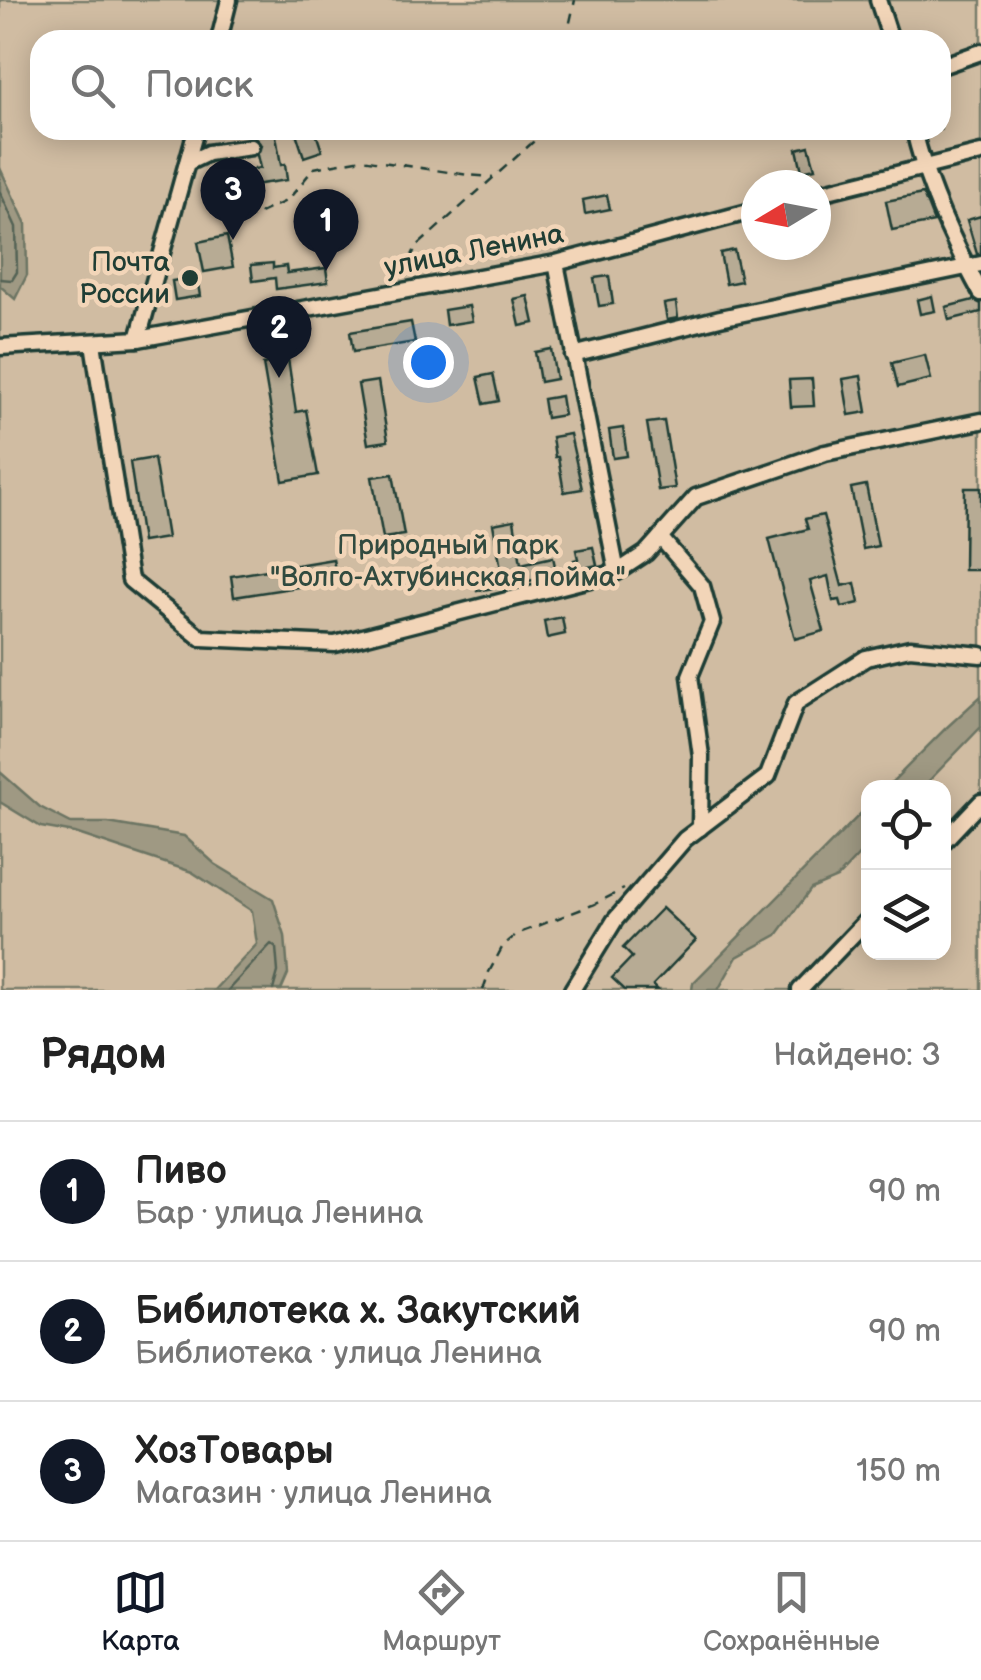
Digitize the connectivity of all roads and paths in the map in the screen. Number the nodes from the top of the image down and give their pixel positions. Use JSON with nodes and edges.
{"nodes":[{"id":1,"x":229,"y":0,"type":"edge"},
{"id":2,"x":575,"y":0,"type":"edge"},
{"id":3,"x":878,"y":0,"type":"edge"},
{"id":4,"x":222,"y":30,"type":"edge"},
{"id":5,"x":568,"y":30,"type":"edge"},
{"id":6,"x":888,"y":30,"type":"edge"},
{"id":7,"x":981,"y":52,"type":"edge"},
{"id":8,"x":951,"y":62,"type":"edge"},
{"id":9,"x":193,"y":140,"type":"edge"},
{"id":10,"x":534,"y":140,"type":"edge"},
{"id":11,"x":916,"y":140,"type":"edge"},
{"id":12,"x":250,"y":147,"type":"dead end"},
{"id":13,"x":981,"y":153,"type":"edge"},
{"id":14,"x":187,"y":163,"type":"junction"},
{"id":15,"x":922,"y":166,"type":"junction"},
{"id":16,"x":493,"y":177,"type":"junction"},
{"id":17,"x":831,"y":190,"type":"edge"},
{"id":18,"x":741,"y":214,"type":"edge"},
{"id":19,"x":243,"y":221,"type":"dead end"},
{"id":20,"x":556,"y":263,"type":"junction"},
{"id":21,"x":974,"y":266,"type":"edge"},
{"id":22,"x":405,"y":290,"type":"junction"},
{"id":23,"x":981,"y":293,"type":"edge"},
{"id":24,"x":138,"y":339,"type":"junction"},
{"id":25,"x":94,"y":343,"type":"junction"},
{"id":26,"x":0,"y":347,"type":"edge"},
{"id":27,"x":574,"y":355,"type":"junction"},
{"id":28,"x":981,"y":422,"type":"edge"},
{"id":29,"x":660,"y":537,"type":"junction"},
{"id":30,"x":617,"y":572,"type":"junction"},
{"id":31,"x":981,"y":655,"type":"edge"},
{"id":32,"x":981,"y":802,"type":"edge"},
{"id":33,"x":700,"y":828,"type":"junction"},
{"id":34,"x":951,"y":834,"type":"edge"},
{"id":35,"x":626,"y":887,"type":"dead end"},
{"id":36,"x":861,"y":926,"type":"edge"},
{"id":37,"x":483,"y":990,"type":"edge"},
{"id":38,"x":572,"y":990,"type":"edge"},
{"id":39,"x":800,"y":990,"type":"edge"}],
"edges":[{"from":1,"to":4,"type":"street"},
{"from":2,"to":5,"type":"path"},
{"from":3,"to":6,"type":"street"},
{"from":7,"to":8,"type":"street"},
{"from":9,"to":14,"type":"street"},
{"from":10,"to":16,"type":"path"},
{"from":11,"to":15,"type":"street"},
{"from":12,"to":14,"type":"street"},
{"from":13,"to":15,"type":"street"},
{"from":14,"to":24,"type":"street"},
{"from":15,"to":17,"type":"street"},
{"from":15,"to":21,"type":"street"},
{"from":16,"to":19,"type":"path"},
{"from":16,"to":22,"type":"path"},
{"from":18,"to":20,"type":"street","name":"улица Ленина"},
{"from":20,"to":22,"type":"street","name":"улица Ленина"},
{"from":20,"to":27,"type":"street"},
{"from":21,"to":23,"type":"street"},
{"from":21,"to":27,"type":"street"},
{"from":22,"to":24,"type":"street","name":"улица Ленина"},
{"from":24,"to":25,"type":"street","name":"улица Ленина"},
{"from":25,"to":26,"type":"street","name":"улица Ленина"},
{"from":25,"to":30,"type":"street"},
{"from":27,"to":30,"type":"street"},
{"from":28,"to":29,"type":"street"},
{"from":29,"to":30,"type":"street"},
{"from":29,"to":33,"type":"street"},
{"from":31,"to":33,"type":"street"},
{"from":32,"to":34,"type":"street"},
{"from":33,"to":38,"type":"street"},
{"from":35,"to":37,"type":"path"},
{"from":36,"to":39,"type":"street"}]}
